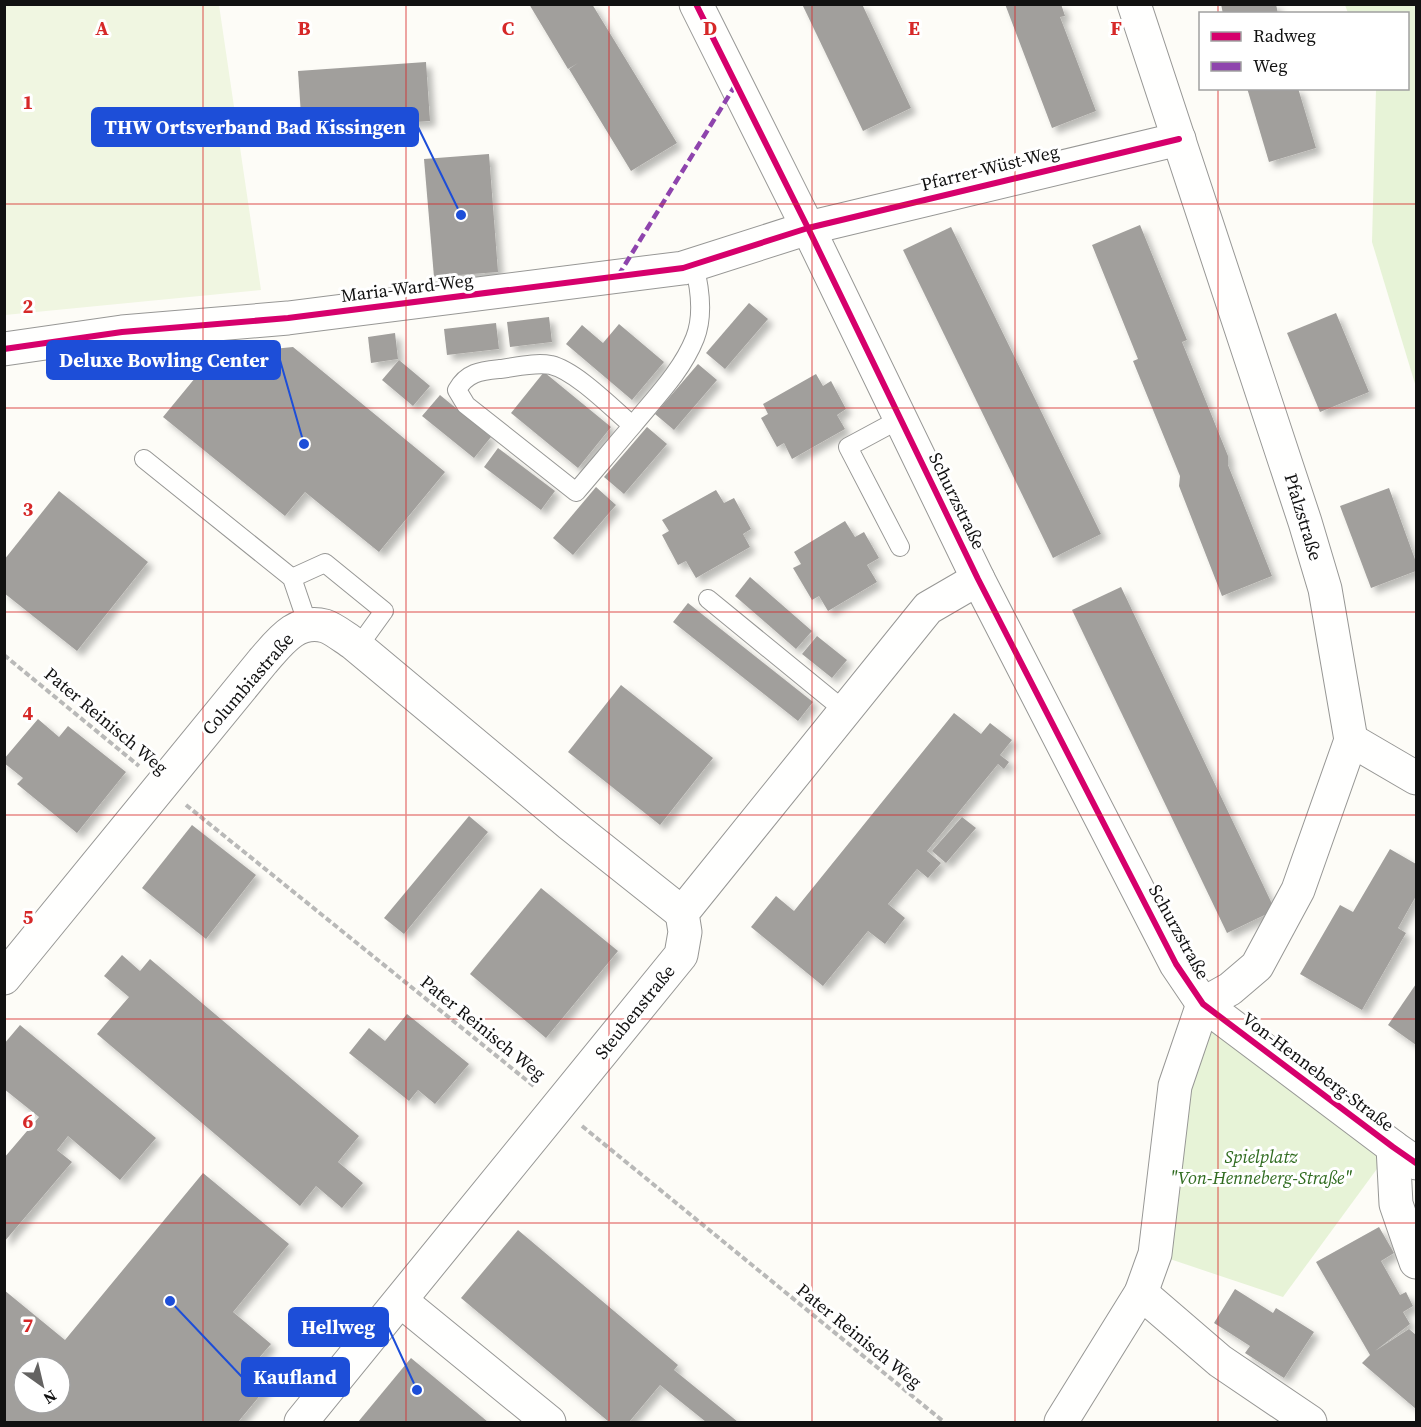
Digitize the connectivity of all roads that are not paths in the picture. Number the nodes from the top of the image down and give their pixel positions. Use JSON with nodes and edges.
{"nodes":[{"id":1,"x":696,"y":4,"type":"edge"},
{"id":2,"x":1134,"y":4,"type":"edge"},
{"id":3,"x":1179,"y":139,"type":"junction"},
{"id":4,"x":808,"y":228,"type":"junction"},
{"id":5,"x":694,"y":265,"type":"junction"},
{"id":6,"x":4,"y":349,"type":"edge"},
{"id":7,"x":900,"y":419,"type":"junction"},
{"id":8,"x":632,"y":425,"type":"junction"},
{"id":9,"x":144,"y":459,"type":"dead end"},
{"id":10,"x":900,"y":547,"type":"dead end"},
{"id":11,"x":292,"y":578,"type":"junction"},
{"id":12,"x":978,"y":579,"type":"junction"},
{"id":13,"x":708,"y":598,"type":"dead end"},
{"id":14,"x":308,"y":625,"type":"junction"},
{"id":15,"x":358,"y":647,"type":"junction"},
{"id":16,"x":845,"y":711,"type":"junction"},
{"id":17,"x":1351,"y":740,"type":"junction"},
{"id":18,"x":1416,"y":778,"type":"edge"},
{"id":19,"x":682,"y":913,"type":"junction"},
{"id":20,"x":4,"y":978,"type":"edge"},
{"id":21,"x":1203,"y":1004,"type":"junction"},
{"id":22,"x":1405,"y":1155,"type":"edge"},
{"id":23,"x":1416,"y":1262,"type":"edge"},
{"id":24,"x":1141,"y":1293,"type":"junction"},
{"id":25,"x":401,"y":1301,"type":"junction"},
{"id":26,"x":301,"y":1422,"type":"edge"},
{"id":27,"x":549,"y":1422,"type":"edge"},
{"id":28,"x":1060,"y":1422,"type":"edge"},
{"id":29,"x":1310,"y":1422,"type":"edge"}],
"edges":[{"from":1,"to":4,"type":"street","name":"Schurzstraße"},
{"from":2,"to":3,"type":"street","name":"Pfalzstraße"},
{"from":3,"to":4,"type":"street","name":"Pfarrer-Wüst-Weg"},
{"from":3,"to":17,"type":"street","name":"Pfalzstraße"},
{"from":4,"to":5,"type":"street","name":"Maria-Ward-Weg"},
{"from":4,"to":7,"type":"street","name":"Schurzstraße"},
{"from":5,"to":6,"type":"street","name":"Maria-Ward-Weg"},
{"from":5,"to":8,"type":"lane"},
{"from":7,"to":10,"type":"lane"},
{"from":7,"to":12,"type":"street","name":"Schurzstraße"},
{"from":8,"to":8,"type":"lane"},
{"from":9,"to":11,"type":"lane"},
{"from":11,"to":14,"type":"lane"},
{"from":11,"to":15,"type":"lane"},
{"from":12,"to":16,"type":"street"},
{"from":12,"to":21,"type":"street","name":"Schurzstraße"},
{"from":13,"to":16,"type":"lane"},
{"from":14,"to":15,"type":"street","name":"Columbiastraße"},
{"from":14,"to":20,"type":"street","name":"Columbiastraße"},
{"from":15,"to":19,"type":"street","name":"Columbiastraße"},
{"from":16,"to":19,"type":"street"},
{"from":17,"to":18,"type":"street"},
{"from":17,"to":21,"type":"street","name":"Pfalzstraße"},
{"from":19,"to":25,"type":"street","name":"Steubenstraße"},
{"from":21,"to":22,"type":"street","name":"Von-Henneberg-Straße"},
{"from":21,"to":24,"type":"street"},
{"from":22,"to":23,"type":"street","name":"Von-Henneberg-Straße"},
{"from":24,"to":28,"type":"street"},
{"from":24,"to":29,"type":"street"},
{"from":25,"to":26,"type":"street","name":"Steubenstraße"},
{"from":25,"to":27,"type":"street"}]}
